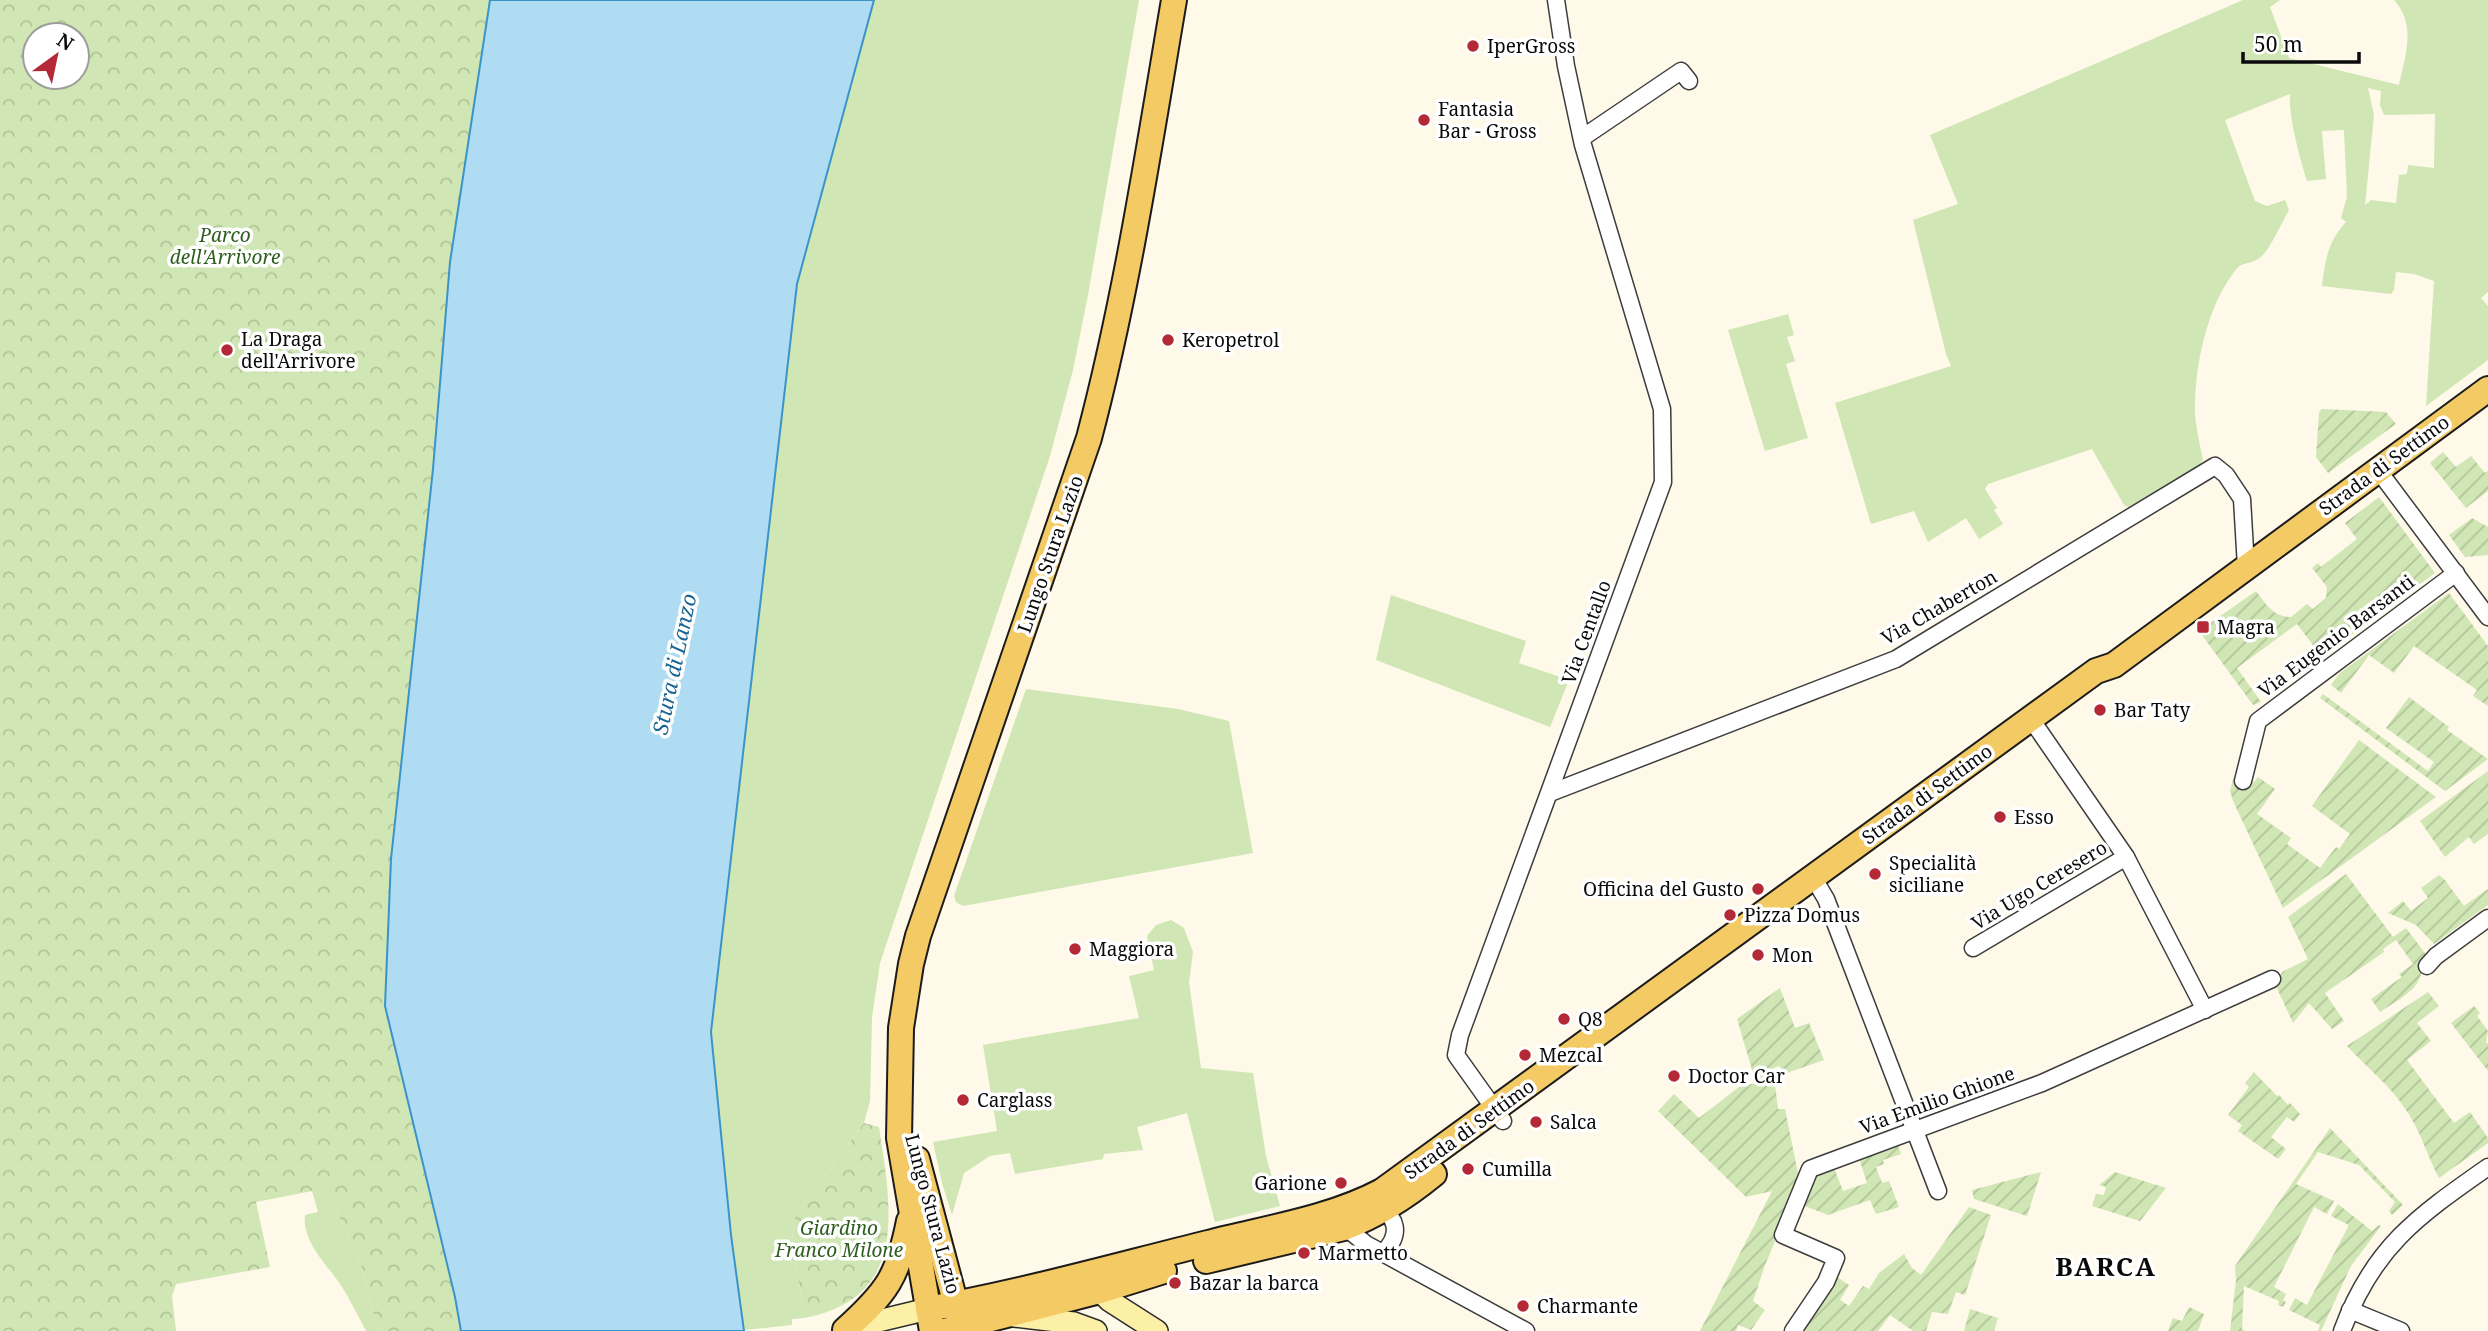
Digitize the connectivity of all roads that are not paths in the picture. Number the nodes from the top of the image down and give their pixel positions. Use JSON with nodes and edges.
{"nodes":[{"id":1,"x":1174,"y":0,"type":"edge"},
{"id":2,"x":1556,"y":0,"type":"edge"},
{"id":3,"x":1689,"y":81,"type":"dead end"},
{"id":4,"x":1581,"y":138,"type":"junction"},
{"id":5,"x":2488,"y":389,"type":"edge"},
{"id":6,"x":2378,"y":470,"type":"junction"},
{"id":7,"x":2246,"y":567,"type":"junction"},
{"id":8,"x":2456,"y":573,"type":"junction"},
{"id":9,"x":2488,"y":617,"type":"edge"},
{"id":10,"x":2034,"y":724,"type":"junction"},
{"id":11,"x":2243,"y":781,"type":"dead end"},
{"id":12,"x":1550,"y":793,"type":"junction"},
{"id":13,"x":2126,"y":858,"type":"junction"},
{"id":14,"x":1816,"y":883,"type":"junction"},
{"id":15,"x":2488,"y":918,"type":"edge"},
{"id":16,"x":1973,"y":948,"type":"dead end"},
{"id":17,"x":2427,"y":966,"type":"dead end"},
{"id":18,"x":2272,"y":979,"type":"dead end"},
{"id":19,"x":2205,"y":1010,"type":"junction"},
{"id":20,"x":900,"y":1098,"type":"junction"},
{"id":21,"x":1499,"y":1115,"type":"junction"},
{"id":22,"x":1914,"y":1131,"type":"junction"},
{"id":23,"x":2488,"y":1167,"type":"edge"},
{"id":24,"x":1938,"y":1191,"type":"dead end"},
{"id":25,"x":1378,"y":1203,"type":"junction"},
{"id":26,"x":911,"y":1210,"type":"junction"},
{"id":27,"x":1337,"y":1220,"type":"junction"},
{"id":28,"x":1383,"y":1253,"type":"junction"},
{"id":29,"x":1140,"y":1277,"type":"junction"},
{"id":30,"x":1091,"y":1283,"type":"junction"},
{"id":31,"x":2350,"y":1310,"type":"junction"},
{"id":32,"x":1008,"y":1315,"type":"junction"},
{"id":33,"x":930,"y":1320,"type":"edge"},
{"id":34,"x":1138,"y":1321,"type":"junction"},
{"id":35,"x":956,"y":1323,"type":"edge"},
{"id":36,"x":842,"y":1330,"type":"edge"},
{"id":37,"x":1096,"y":1331,"type":"edge"},
{"id":38,"x":1157,"y":1331,"type":"edge"},
{"id":39,"x":1526,"y":1331,"type":"edge"},
{"id":40,"x":1793,"y":1331,"type":"edge"},
{"id":41,"x":2342,"y":1331,"type":"edge"},
{"id":42,"x":2402,"y":1331,"type":"edge"}],
"edges":[{"from":1,"to":20,"type":"main road","name":"Lungo Stura Lazio"},
{"from":2,"to":4,"type":"street","name":"Via Centallo"},
{"from":3,"to":4,"type":"street"},
{"from":4,"to":12,"type":"street","name":"Via Centallo"},
{"from":5,"to":6,"type":"main road","name":"Strada di Settimo"},
{"from":6,"to":7,"type":"main road","name":"Strada di Settimo"},
{"from":6,"to":8,"type":"street"},
{"from":7,"to":10,"type":"main road","name":"Strada di Settimo"},
{"from":7,"to":12,"type":"street","name":"Via Chaberton"},
{"from":8,"to":9,"type":"street"},
{"from":8,"to":11,"type":"street","name":"Via Eugenio Barsanti"},
{"from":10,"to":13,"type":"street","name":"Via Ugo Ceresero"},
{"from":10,"to":14,"type":"main road","name":"Strada di Settimo"},
{"from":12,"to":21,"type":"street","name":"Via Centallo"},
{"from":13,"to":16,"type":"street","name":"Via Ugo Ceresero"},
{"from":13,"to":19,"type":"street","name":"Via Ugo Ceresero"},
{"from":14,"to":21,"type":"main road","name":"Strada di Settimo"},
{"from":14,"to":22,"type":"street"},
{"from":15,"to":17,"type":"street"},
{"from":18,"to":19,"type":"street","name":"Via Emilio Ghione"},
{"from":19,"to":22,"type":"street","name":"Via Emilio Ghione"},
{"from":20,"to":26,"type":"main road","name":"Lungo Stura Lazio"},
{"from":20,"to":35,"type":"main road","name":"Lungo Stura Lazio"},
{"from":21,"to":25,"type":"main road","name":"Strada di Settimo"},
{"from":22,"to":24,"type":"street"},
{"from":22,"to":40,"type":"street","name":"Via Emilio Ghione"},
{"from":23,"to":31,"type":"street"},
{"from":25,"to":27,"type":"main road","name":"Strada di Settimo"},
{"from":25,"to":28,"type":"street"},
{"from":26,"to":33,"type":"main road","name":"Lungo Stura Lazio"},
{"from":26,"to":36,"type":"main road"},
{"from":27,"to":28,"type":"street"},
{"from":27,"to":29,"type":"main road","name":"Strada di Settimo"},
{"from":27,"to":30,"type":"main road","name":"Strada di Settimo"},
{"from":28,"to":39,"type":"street"},
{"from":29,"to":30,"type":"main road","name":"Strada di Settimo"},
{"from":29,"to":34,"type":"main road"},
{"from":30,"to":32,"type":"main road"},
{"from":30,"to":34,"type":"main road"},
{"from":30,"to":35,"type":"main road"},
{"from":31,"to":41,"type":"street"},
{"from":31,"to":42,"type":"street"},
{"from":32,"to":35,"type":"main road"},
{"from":32,"to":37,"type":"main road"},
{"from":33,"to":35,"type":"main road"},
{"from":33,"to":36,"type":"main road"},
{"from":34,"to":38,"type":"main road"}]}
